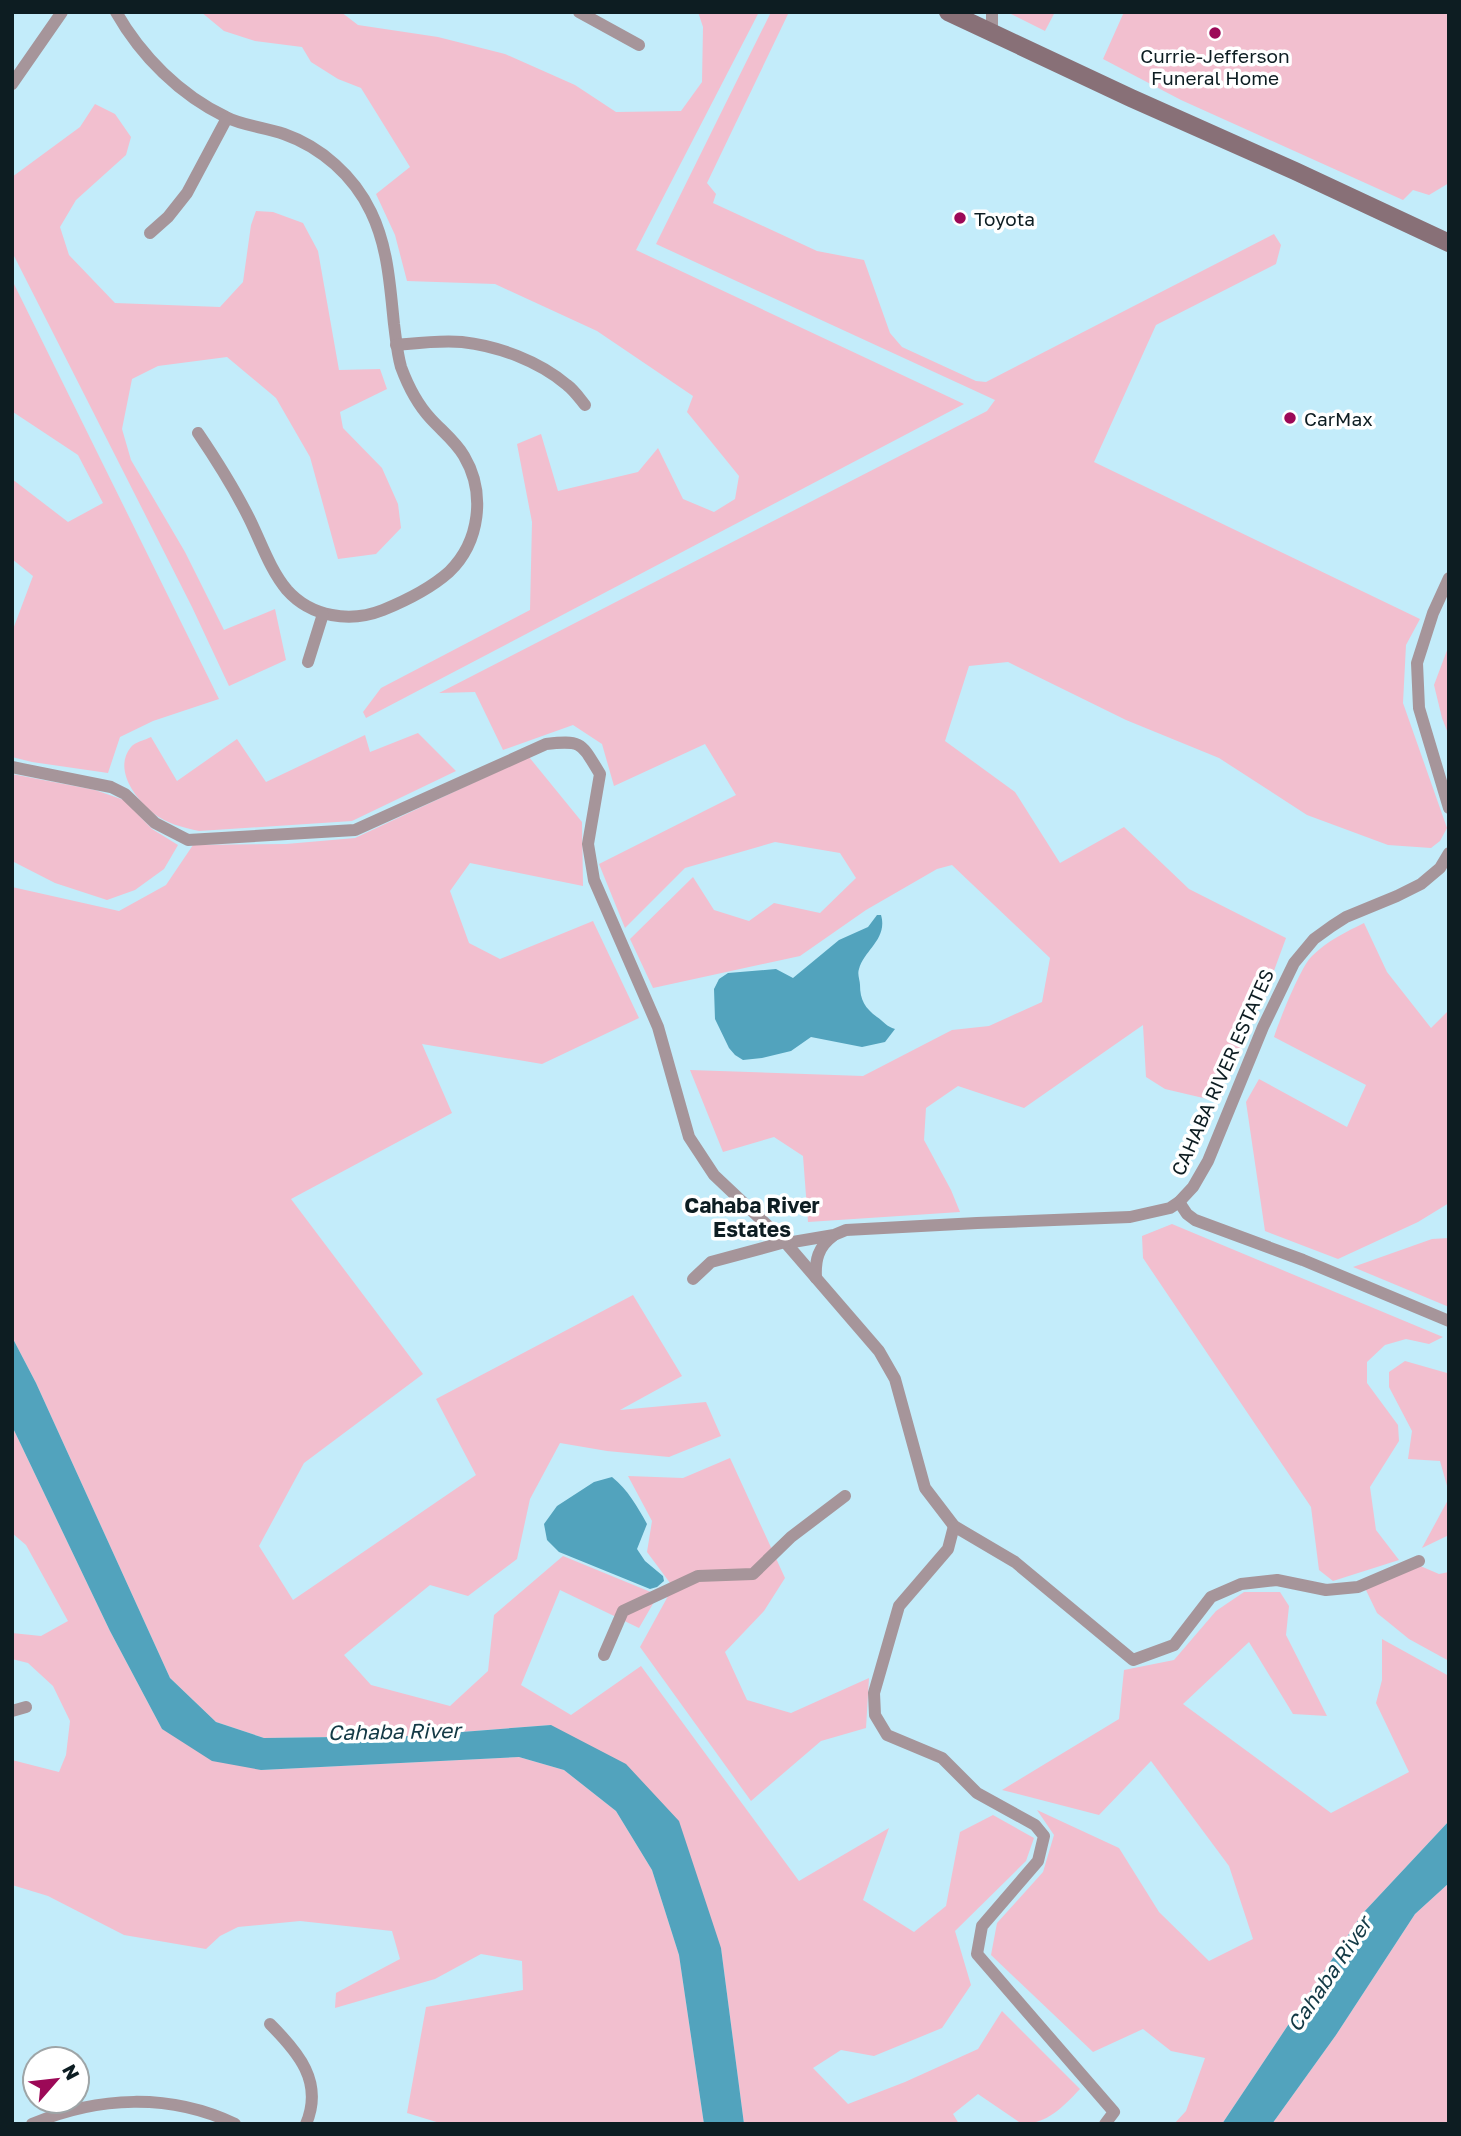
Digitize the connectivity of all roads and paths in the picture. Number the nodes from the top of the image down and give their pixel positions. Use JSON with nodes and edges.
{"nodes":[{"id":1,"x":62,"y":12,"type":"edge"},
{"id":2,"x":116,"y":12,"type":"edge"},
{"id":3,"x":579,"y":12,"type":"edge"},
{"id":4,"x":948,"y":12,"type":"edge"},
{"id":5,"x":992,"y":12,"type":"edge"},
{"id":6,"x":992,"y":33,"type":"junction"},
{"id":7,"x":639,"y":45,"type":"dead end"},
{"id":8,"x":12,"y":85,"type":"edge"},
{"id":9,"x":227,"y":118,"type":"junction"},
{"id":10,"x":150,"y":233,"type":"dead end"},
{"id":11,"x":1449,"y":243,"type":"edge"},
{"id":12,"x":396,"y":345,"type":"junction"},
{"id":13,"x":585,"y":405,"type":"dead end"},
{"id":14,"x":198,"y":433,"type":"dead end"},
{"id":15,"x":1449,"y":578,"type":"edge"},
{"id":16,"x":323,"y":614,"type":"junction"},
{"id":17,"x":308,"y":662,"type":"dead end"},
{"id":18,"x":12,"y":767,"type":"edge"},
{"id":19,"x":1449,"y":808,"type":"edge"},
{"id":20,"x":1449,"y":853,"type":"edge"},
{"id":21,"x":1179,"y":1202,"type":"junction"},
{"id":22,"x":834,"y":1235,"type":"junction"},
{"id":23,"x":786,"y":1243,"type":"junction"},
{"id":24,"x":816,"y":1278,"type":"junction"},
{"id":25,"x":693,"y":1279,"type":"dead end"},
{"id":26,"x":1449,"y":1321,"type":"edge"},
{"id":27,"x":845,"y":1496,"type":"dead end"},
{"id":28,"x":954,"y":1526,"type":"junction"},
{"id":29,"x":1419,"y":1561,"type":"dead end"},
{"id":30,"x":604,"y":1655,"type":"dead end"},
{"id":31,"x":26,"y":1707,"type":"dead end"},
{"id":32,"x":12,"y":1711,"type":"edge"},
{"id":33,"x":270,"y":2024,"type":"dead end"},
{"id":34,"x":32,"y":2124,"type":"edge"},
{"id":35,"x":235,"y":2124,"type":"edge"},
{"id":36,"x":306,"y":2124,"type":"edge"},
{"id":37,"x":1105,"y":2124,"type":"edge"}],
"edges":[{"from":1,"to":8,"type":"street"},
{"from":2,"to":9,"type":"street"},
{"from":3,"to":7,"type":"street"},
{"from":4,"to":6,"type":"main road"},
{"from":5,"to":6,"type":"street"},
{"from":6,"to":11,"type":"main road"},
{"from":9,"to":10,"type":"street"},
{"from":9,"to":12,"type":"street"},
{"from":12,"to":13,"type":"street"},
{"from":12,"to":16,"type":"street"},
{"from":14,"to":16,"type":"street"},
{"from":15,"to":19,"type":"street"},
{"from":16,"to":17,"type":"street"},
{"from":18,"to":23,"type":"street"},
{"from":20,"to":21,"type":"street","name":"CAHABA RIVER ESTATES"},
{"from":21,"to":22,"type":"street","name":"CAHABA RIVER ESTATES"},
{"from":21,"to":26,"type":"street"},
{"from":22,"to":23,"type":"street","name":"CAHABA RIVER ESTATES"},
{"from":22,"to":24,"type":"street"},
{"from":23,"to":24,"type":"street"},
{"from":23,"to":25,"type":"street","name":"CAHABA RIVER ESTATES"},
{"from":24,"to":28,"type":"street"},
{"from":27,"to":30,"type":"street"},
{"from":28,"to":29,"type":"street"},
{"from":28,"to":37,"type":"street"},
{"from":31,"to":32,"type":"street"},
{"from":33,"to":36,"type":"street"},
{"from":34,"to":35,"type":"street"}]}
